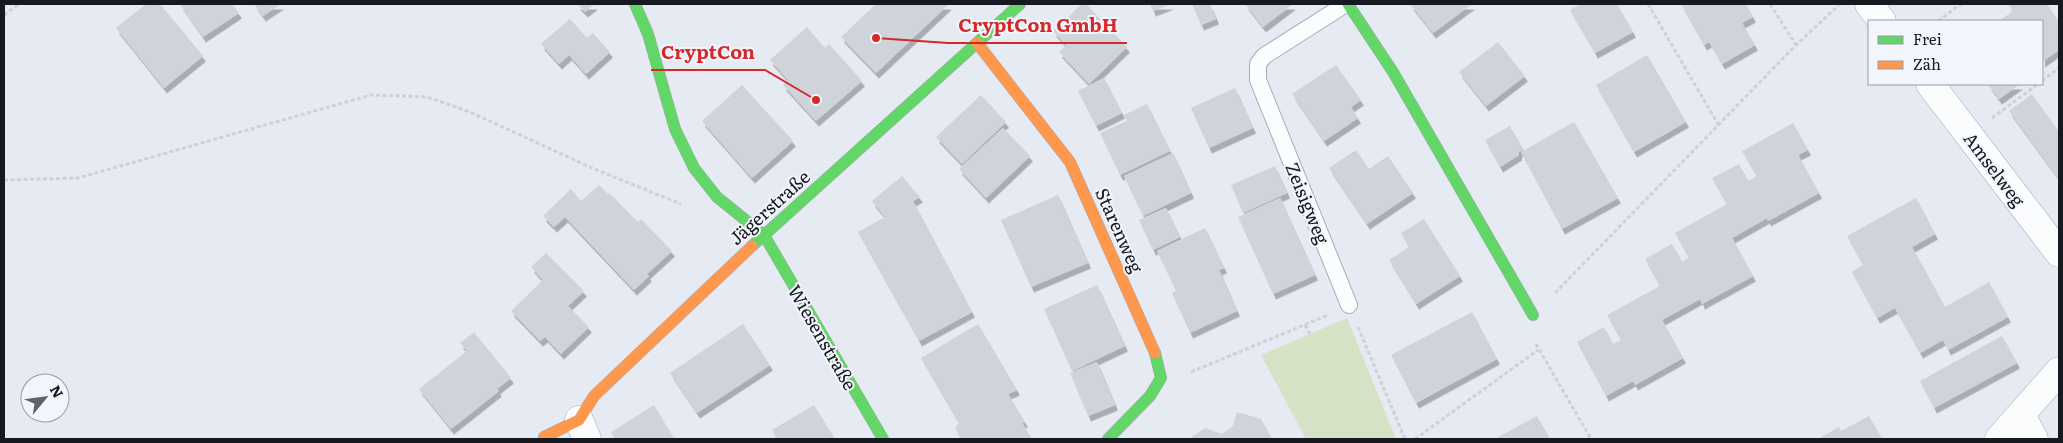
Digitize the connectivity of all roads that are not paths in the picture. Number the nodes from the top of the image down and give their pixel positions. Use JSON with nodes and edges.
{"nodes":[{"id":1,"x":635,"y":4,"type":"edge"},
{"id":2,"x":1020,"y":4,"type":"edge"},
{"id":3,"x":1347,"y":4,"type":"edge"},
{"id":4,"x":1869,"y":4,"type":"edge"},
{"id":5,"x":1881,"y":20,"type":"edge"},
{"id":6,"x":977,"y":43,"type":"junction"},
{"id":7,"x":1931,"y":85,"type":"edge"},
{"id":8,"x":764,"y":234,"type":"junction"},
{"id":9,"x":2059,"y":253,"type":"edge"},
{"id":10,"x":1349,"y":305,"type":"road end"},
{"id":11,"x":1534,"y":315,"type":"road end"},
{"id":12,"x":2059,"y":371,"type":"edge"},
{"id":13,"x":2020,"y":415,"type":"junction"},
{"id":14,"x":583,"y":429,"type":"edge"},
{"id":15,"x":544,"y":437,"type":"dead end"},
{"id":16,"x":883,"y":439,"type":"edge"},
{"id":17,"x":1108,"y":439,"type":"edge"},
{"id":18,"x":1999,"y":439,"type":"edge"},
{"id":19,"x":2034,"y":439,"type":"edge"}],
"edges":[{"from":1,"to":8,"type":"street"},
{"from":2,"to":6,"type":"street","name":"Jägerstraße"},
{"from":3,"to":10,"type":"lane","name":"Zeisigweg"},
{"from":3,"to":11,"type":"street","name":"Zeisigweg"},
{"from":4,"to":5,"type":"street"},
{"from":6,"to":8,"type":"street","name":"Jägerstraße"},
{"from":6,"to":17,"type":"street","name":"Starenweg"},
{"from":7,"to":9,"type":"street","name":"Amselweg"},
{"from":8,"to":14,"type":"street","name":"Jägerstraße"},
{"from":8,"to":16,"type":"street","name":"Wiesenstraße"},
{"from":12,"to":13,"type":"street"},
{"from":13,"to":18,"type":"street"},
{"from":13,"to":19,"type":"street"},
{"from":14,"to":15,"type":"street","name":"Jägerstraße"}]}
